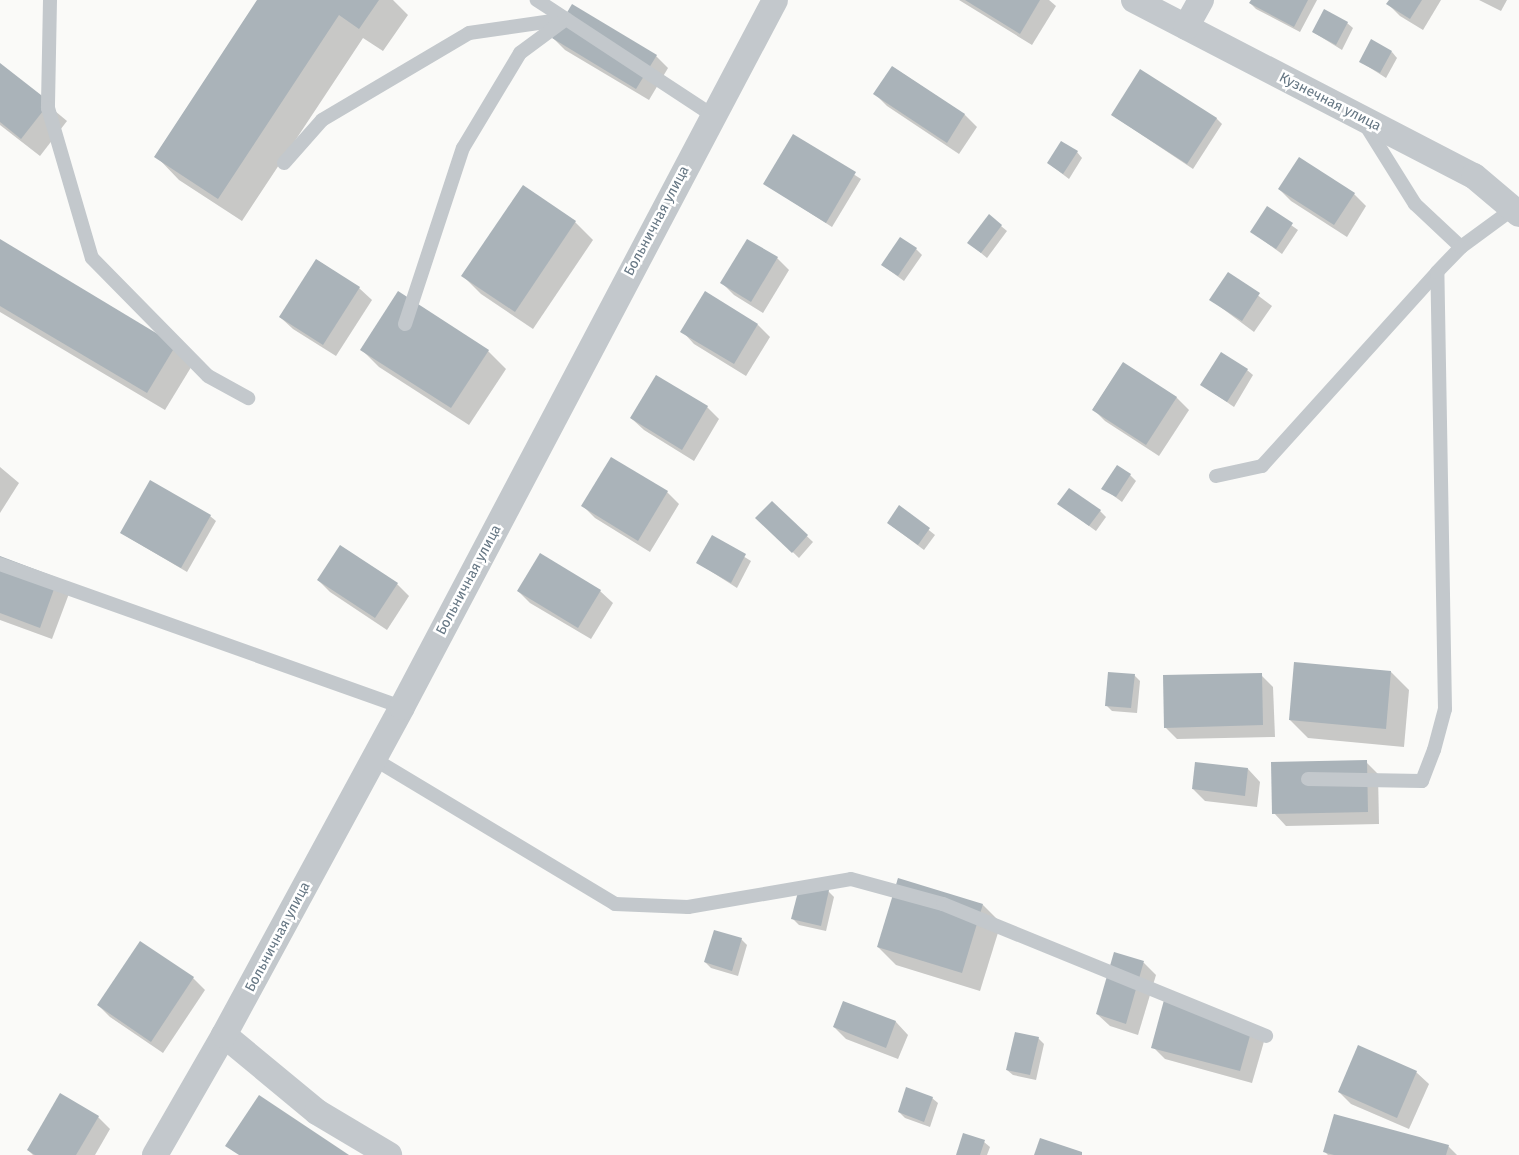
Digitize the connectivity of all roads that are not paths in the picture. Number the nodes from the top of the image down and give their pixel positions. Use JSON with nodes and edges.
{"nodes":[{"id":1,"x":50,"y":0,"type":"edge"},
{"id":2,"x":537,"y":0,"type":"edge"},
{"id":3,"x":775,"y":0,"type":"edge"},
{"id":4,"x":1134,"y":0,"type":"edge"},
{"id":5,"x":1201,"y":0,"type":"edge"},
{"id":6,"x":566,"y":19,"type":"junction"},
{"id":7,"x":1186,"y":27,"type":"junction"},
{"id":8,"x":712,"y":115,"type":"junction"},
{"id":9,"x":1360,"y":117,"type":"junction"},
{"id":10,"x":284,"y":163,"type":"dead end"},
{"id":11,"x":1517,"y":211,"type":"edge"},
{"id":12,"x":1461,"y":247,"type":"junction"},
{"id":13,"x":1437,"y":272,"type":"junction"},
{"id":14,"x":404,"y":324,"type":"dead end"},
{"id":15,"x":248,"y":398,"type":"dead end"},
{"id":16,"x":1216,"y":476,"type":"dead end"},
{"id":17,"x":0,"y":564,"type":"edge"},
{"id":18,"x":402,"y":707,"type":"junction"},
{"id":19,"x":374,"y":759,"type":"junction"},
{"id":20,"x":1308,"y":778,"type":"dead end"},
{"id":21,"x":224,"y":1035,"type":"junction"},
{"id":22,"x":1266,"y":1036,"type":"dead end"},
{"id":23,"x":155,"y":1155,"type":"edge"},
{"id":24,"x":389,"y":1155,"type":"edge"}],
"edges":[{"from":1,"to":15,"type":"lane"},
{"from":2,"to":6,"type":"lane"},
{"from":3,"to":8,"type":"street","name":"Больничная улица"},
{"from":4,"to":7,"type":"street","name":"Кузнечная улица"},
{"from":5,"to":7,"type":"street"},
{"from":6,"to":8,"type":"lane"},
{"from":6,"to":10,"type":"lane"},
{"from":6,"to":14,"type":"lane"},
{"from":7,"to":9,"type":"street","name":"Кузнечная улица"},
{"from":8,"to":18,"type":"street","name":"Больничная улица"},
{"from":9,"to":11,"type":"street","name":"Кузнечная улица"},
{"from":9,"to":12,"type":"lane"},
{"from":11,"to":12,"type":"lane"},
{"from":12,"to":13,"type":"lane"},
{"from":13,"to":16,"type":"lane"},
{"from":13,"to":20,"type":"lane"},
{"from":17,"to":18,"type":"lane"},
{"from":18,"to":19,"type":"street","name":"Больничная улица"},
{"from":19,"to":21,"type":"street","name":"Больничная улица"},
{"from":19,"to":22,"type":"lane"},
{"from":21,"to":23,"type":"street","name":"Больничная улица"},
{"from":21,"to":24,"type":"street"}]}
